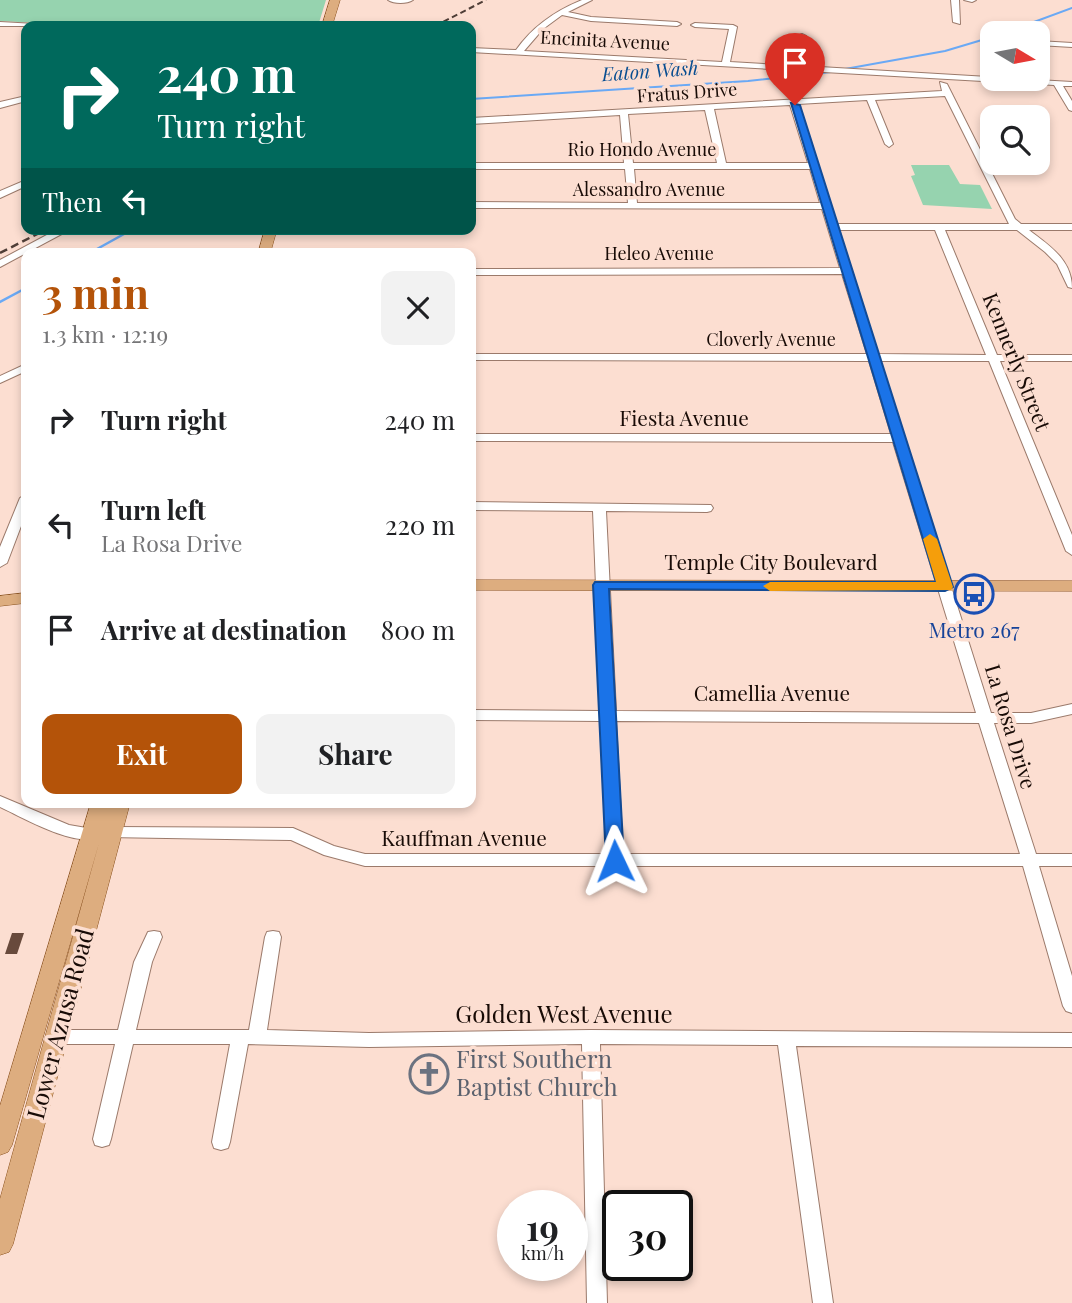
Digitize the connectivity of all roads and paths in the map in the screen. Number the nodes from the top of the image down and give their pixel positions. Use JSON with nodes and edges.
{"nodes":[{"id":1,"x":335,"y":0,"type":"edge"},
{"id":2,"x":391,"y":0,"type":"edge"},
{"id":3,"x":409,"y":0,"type":"edge"},
{"id":4,"x":588,"y":0,"type":"edge"},
{"id":5,"x":955,"y":0,"type":"edge"},
{"id":6,"x":562,"y":13,"type":"junction"},
{"id":7,"x":329,"y":21,"type":"edge"},
{"id":8,"x":957,"y":22,"type":"dead end"},
{"id":9,"x":0,"y":24,"type":"edge"},
{"id":10,"x":677,"y":24,"type":"dead end"},
{"id":11,"x":21,"y":25,"type":"edge"},
{"id":12,"x":695,"y":25,"type":"dead end"},
{"id":13,"x":802,"y":36,"type":"dead end"},
{"id":14,"x":1050,"y":44,"type":"edge"},
{"id":15,"x":1072,"y":45,"type":"edge"},
{"id":16,"x":476,"y":50,"type":"edge"},
{"id":17,"x":519,"y":52,"type":"junction"},
{"id":18,"x":726,"y":64,"type":"junction"},
{"id":19,"x":799,"y":68,"type":"junction"},
{"id":20,"x":939,"y":76,"type":"junction"},
{"id":21,"x":1056,"y":83,"type":"junction"},
{"id":22,"x":1072,"y":84,"type":"edge"},
{"id":23,"x":946,"y":93,"type":"junction"},
{"id":24,"x":869,"y":96,"type":"junction"},
{"id":25,"x":21,"y":101,"type":"edge"},
{"id":26,"x":793,"y":101,"type":"junction"},
{"id":27,"x":0,"y":105,"type":"edge"},
{"id":28,"x":709,"y":107,"type":"junction"},
{"id":29,"x":1072,"y":108,"type":"edge"},
{"id":30,"x":624,"y":113,"type":"junction"},
{"id":31,"x":476,"y":121,"type":"edge"},
{"id":32,"x":889,"y":144,"type":"dead end"},
{"id":33,"x":476,"y":166,"type":"edge"},
{"id":34,"x":630,"y":166,"type":"junction"},
{"id":35,"x":722,"y":166,"type":"junction"},
{"id":36,"x":814,"y":166,"type":"junction"},
{"id":37,"x":21,"y":185,"type":"edge"},
{"id":38,"x":0,"y":195,"type":"edge"},
{"id":39,"x":476,"y":205,"type":"edge"},
{"id":40,"x":633,"y":205,"type":"junction"},
{"id":41,"x":827,"y":206,"type":"junction"},
{"id":42,"x":833,"y":227,"type":"junction"},
{"id":43,"x":939,"y":227,"type":"junction"},
{"id":44,"x":1017,"y":227,"type":"junction"},
{"id":45,"x":1072,"y":227,"type":"edge"},
{"id":46,"x":55,"y":235,"type":"edge"},
{"id":47,"x":30,"y":248,"type":"edge"},
{"id":48,"x":21,"y":253,"type":"edge"},
{"id":49,"x":0,"y":264,"type":"edge"},
{"id":50,"x":846,"y":271,"type":"junction"},
{"id":51,"x":476,"y":272,"type":"edge"},
{"id":52,"x":1072,"y":285,"type":"edge"},
{"id":53,"x":476,"y":357,"type":"edge"},
{"id":54,"x":874,"y":358,"type":"junction"},
{"id":55,"x":993,"y":358,"type":"junction"},
{"id":56,"x":1072,"y":358,"type":"edge"},
{"id":57,"x":21,"y":370,"type":"edge"},
{"id":58,"x":0,"y":380,"type":"edge"},
{"id":59,"x":476,"y":438,"type":"edge"},
{"id":60,"x":898,"y":438,"type":"junction"},
{"id":61,"x":476,"y":506,"type":"edge"},
{"id":62,"x":598,"y":506,"type":"junction"},
{"id":63,"x":708,"y":508,"type":"dead end"},
{"id":64,"x":21,"y":510,"type":"edge"},
{"id":65,"x":1072,"y":551,"type":"edge"},
{"id":66,"x":0,"y":563,"type":"edge"},
{"id":67,"x":476,"y":585,"type":"edge"},
{"id":68,"x":601,"y":585,"type":"junction"},
{"id":69,"x":1072,"y":586,"type":"edge"},
{"id":70,"x":945,"y":587,"type":"junction"},
{"id":71,"x":21,"y":599,"type":"edge"},
{"id":72,"x":0,"y":601,"type":"edge"},
{"id":73,"x":1072,"y":709,"type":"edge"},
{"id":74,"x":476,"y":715,"type":"edge"},
{"id":75,"x":609,"y":715,"type":"junction"},
{"id":76,"x":983,"y":716,"type":"junction"},
{"id":77,"x":0,"y":801,"type":"edge"},
{"id":78,"x":112,"y":808,"type":"edge"},
{"id":79,"x":103,"y":833,"type":"junction"},
{"id":80,"x":1030,"y":860,"type":"junction"},
{"id":81,"x":1072,"y":860,"type":"edge"},
{"id":82,"x":615,"y":861,"type":"junction"},
{"id":83,"x":154,"y":937,"type":"dead end"},
{"id":84,"x":273,"y":937,"type":"dead end"},
{"id":85,"x":1072,"y":1006,"type":"edge"},
{"id":86,"x":126,"y":1036,"type":"junction"},
{"id":87,"x":57,"y":1037,"type":"junction"},
{"id":88,"x":248,"y":1037,"type":"junction"},
{"id":89,"x":591,"y":1037,"type":"junction"},
{"id":90,"x":1072,"y":1040,"type":"edge"},
{"id":91,"x":786,"y":1041,"type":"junction"},
{"id":92,"x":102,"y":1139,"type":"dead end"},
{"id":93,"x":221,"y":1142,"type":"dead end"},
{"id":94,"x":0,"y":1145,"type":"edge"},
{"id":95,"x":7,"y":1194,"type":"edge"},
{"id":96,"x":0,"y":1244,"type":"edge"},
{"id":97,"x":597,"y":1303,"type":"edge"},
{"id":98,"x":823,"y":1303,"type":"edge"}],
"edges":[{"from":1,"to":7,"type":"main road"},
{"from":2,"to":3,"type":"street"},
{"from":4,"to":6,"type":"street"},
{"from":5,"to":8,"type":"street"},
{"from":6,"to":10,"type":"street"},
{"from":6,"to":17,"type":"street"},
{"from":9,"to":11,"type":"street"},
{"from":12,"to":18,"type":"street"},
{"from":13,"to":19,"type":"street"},
{"from":14,"to":15,"type":"street"},
{"from":16,"to":17,"type":"street","name":"Encinita Avenue"},
{"from":17,"to":18,"type":"street","name":"Encinita Avenue"},
{"from":18,"to":19,"type":"street","name":"Encinita Avenue"},
{"from":19,"to":20,"type":"street","name":"Encinita Avenue"},
{"from":20,"to":21,"type":"street","name":"Encinita Avenue"},
{"from":20,"to":23,"type":"street"},
{"from":21,"to":22,"type":"street","name":"Encinita Avenue"},
{"from":21,"to":29,"type":"street"},
{"from":23,"to":24,"type":"street","name":"Fratus Drive"},
{"from":23,"to":44,"type":"street"},
{"from":24,"to":26,"type":"street","name":"Fratus Drive"},
{"from":24,"to":32,"type":"street"},
{"from":25,"to":27,"type":"street"},
{"from":26,"to":28,"type":"street","name":"Fratus Drive"},
{"from":26,"to":36,"type":"street","name":"La Rosa Drive"},
{"from":28,"to":30,"type":"street","name":"Fratus Drive"},
{"from":28,"to":35,"type":"street"},
{"from":30,"to":31,"type":"street","name":"Fratus Drive"},
{"from":30,"to":34,"type":"street"},
{"from":33,"to":34,"type":"street","name":"Rio Hondo Avenue"},
{"from":34,"to":35,"type":"street","name":"Rio Hondo Avenue"},
{"from":34,"to":40,"type":"street"},
{"from":35,"to":36,"type":"street","name":"Rio Hondo Avenue"},
{"from":36,"to":41,"type":"street","name":"La Rosa Drive"},
{"from":37,"to":38,"type":"street"},
{"from":39,"to":40,"type":"street","name":"Alessandro Avenue"},
{"from":40,"to":41,"type":"street","name":"Alessandro Avenue"},
{"from":41,"to":42,"type":"street","name":"La Rosa Drive"},
{"from":42,"to":43,"type":"street"},
{"from":42,"to":50,"type":"street","name":"La Rosa Drive"},
{"from":43,"to":44,"type":"street"},
{"from":43,"to":55,"type":"street","name":"Kennerly Street"},
{"from":44,"to":45,"type":"street"},
{"from":44,"to":52,"type":"street"},
{"from":46,"to":47,"type":"street"},
{"from":48,"to":49,"type":"street"},
{"from":50,"to":51,"type":"street","name":"Heleo Avenue"},
{"from":50,"to":54,"type":"street","name":"La Rosa Drive"},
{"from":53,"to":54,"type":"street","name":"Cloverly Avenue"},
{"from":54,"to":55,"type":"street","name":"Cloverly Avenue"},
{"from":54,"to":60,"type":"street","name":"La Rosa Drive"},
{"from":55,"to":56,"type":"street","name":"Cloverly Avenue"},
{"from":55,"to":65,"type":"street","name":"Kennerly Street"},
{"from":57,"to":58,"type":"street"},
{"from":59,"to":60,"type":"street","name":"Fiesta Avenue"},
{"from":60,"to":70,"type":"street","name":"La Rosa Drive"},
{"from":61,"to":62,"type":"street"},
{"from":62,"to":63,"type":"street"},
{"from":62,"to":68,"type":"street"},
{"from":64,"to":66,"type":"street"},
{"from":67,"to":68,"type":"main road","name":"Temple City Boulevard"},
{"from":68,"to":70,"type":"main road","name":"Temple City Boulevard"},
{"from":68,"to":75,"type":"street"},
{"from":69,"to":70,"type":"main road","name":"Temple City Boulevard"},
{"from":70,"to":76,"type":"street","name":"La Rosa Drive"},
{"from":71,"to":72,"type":"main road"},
{"from":73,"to":76,"type":"street","name":"Camellia Avenue"},
{"from":74,"to":75,"type":"street","name":"Camellia Avenue"},
{"from":75,"to":76,"type":"street","name":"Camellia Avenue"},
{"from":75,"to":82,"type":"street"},
{"from":76,"to":80,"type":"street","name":"La Rosa Drive"},
{"from":77,"to":79,"type":"street","name":"Kauffman Avenue"},
{"from":78,"to":79,"type":"main road"},
{"from":79,"to":82,"type":"street","name":"Kauffman Avenue"},
{"from":79,"to":87,"type":"main road","name":"Lower Azusa Road"},
{"from":79,"to":94,"type":"main road","name":"Lower Azusa Road"},
{"from":80,"to":81,"type":"street","name":"Kauffman Avenue"},
{"from":80,"to":82,"type":"street","name":"Kauffman Avenue"},
{"from":80,"to":85,"type":"street","name":"La Rosa Drive"},
{"from":83,"to":86,"type":"street"},
{"from":84,"to":88,"type":"street"},
{"from":86,"to":87,"type":"street","name":"Golden West Avenue"},
{"from":86,"to":88,"type":"street","name":"Golden West Avenue"},
{"from":86,"to":92,"type":"street"},
{"from":87,"to":95,"type":"main road","name":"Lower Azusa Road"},
{"from":88,"to":89,"type":"street","name":"Golden West Avenue"},
{"from":88,"to":93,"type":"street"},
{"from":89,"to":91,"type":"street","name":"Golden West Avenue"},
{"from":89,"to":97,"type":"street"},
{"from":90,"to":91,"type":"street","name":"Golden West Avenue"},
{"from":91,"to":98,"type":"street"},
{"from":95,"to":96,"type":"main road","name":"Lower Azusa Road"}]}
